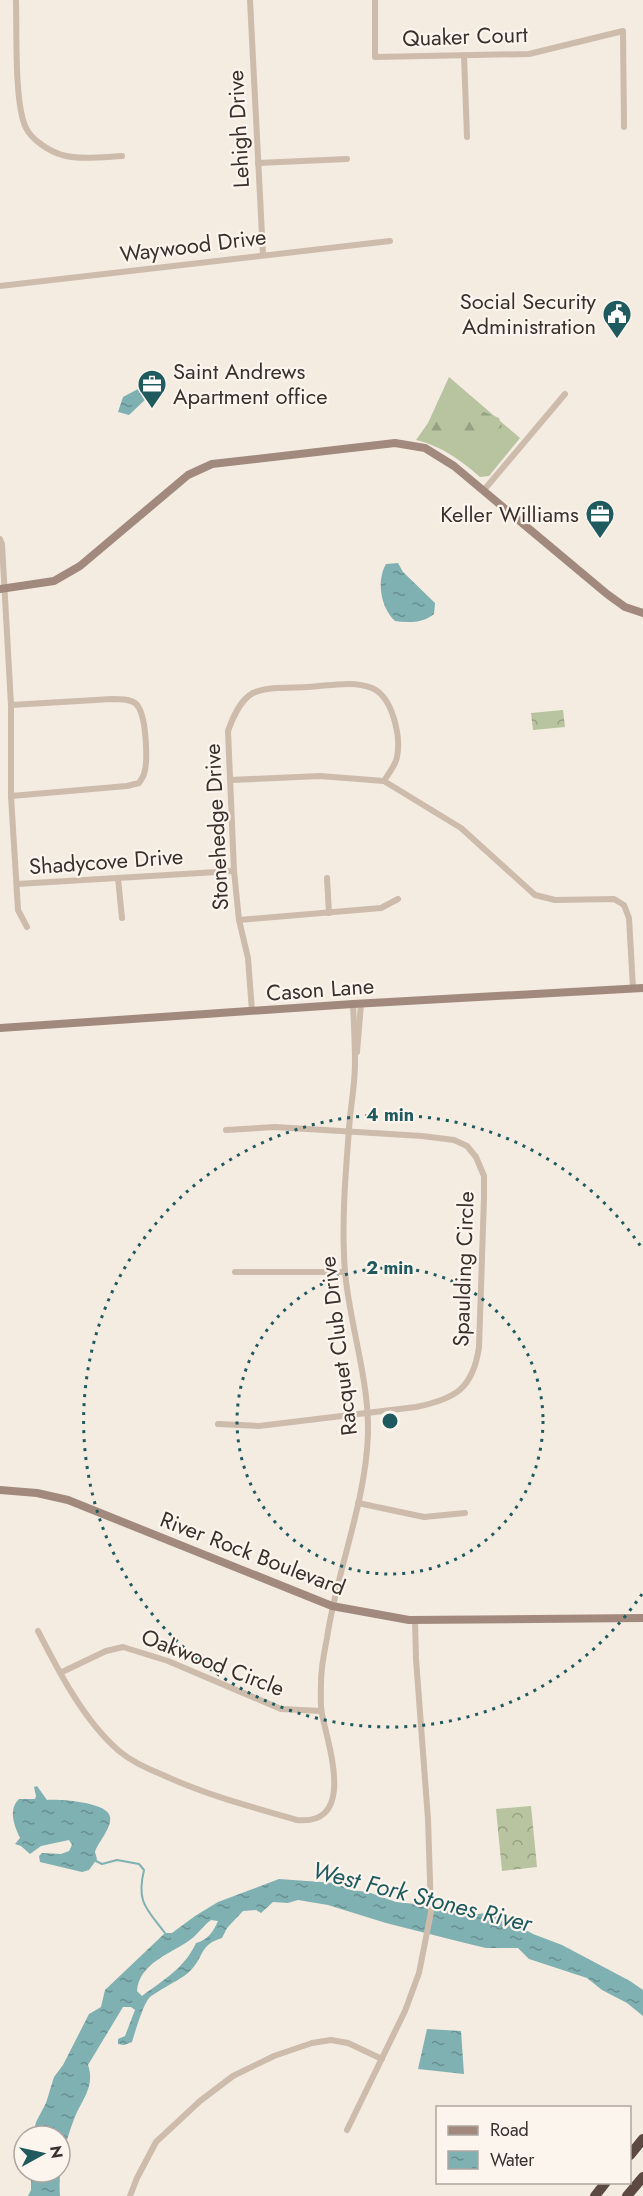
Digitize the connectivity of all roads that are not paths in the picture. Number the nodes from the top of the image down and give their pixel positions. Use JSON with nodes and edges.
{"nodes":[{"id":1,"x":16,"y":0,"type":"edge"},
{"id":2,"x":250,"y":0,"type":"edge"},
{"id":3,"x":375,"y":0,"type":"edge"},
{"id":4,"x":464,"y":55,"type":"junction"},
{"id":5,"x":624,"y":127,"type":"dead end"},
{"id":6,"x":467,"y":137,"type":"dead end"},
{"id":7,"x":122,"y":156,"type":"dead end"},
{"id":8,"x":347,"y":159,"type":"dead end"},
{"id":9,"x":258,"y":163,"type":"junction"},
{"id":10,"x":390,"y":241,"type":"dead end"},
{"id":11,"x":263,"y":255,"type":"junction"},
{"id":12,"x":0,"y":286,"type":"edge"},
{"id":13,"x":566,"y":394,"type":"dead end"},
{"id":14,"x":484,"y":490,"type":"junction"},
{"id":15,"x":0,"y":539,"type":"edge"},
{"id":16,"x":2,"y":589,"type":"edge"},
{"id":17,"x":643,"y":613,"type":"edge"},
{"id":18,"x":11,"y":705,"type":"junction"},
{"id":19,"x":231,"y":780,"type":"junction"},
{"id":20,"x":384,"y":781,"type":"junction"},
{"id":21,"x":11,"y":796,"type":"junction"},
{"id":22,"x":234,"y":871,"type":"junction"},
{"id":23,"x":118,"y":878,"type":"junction"},
{"id":24,"x":327,"y":878,"type":"dead end"},
{"id":25,"x":17,"y":884,"type":"junction"},
{"id":26,"x":398,"y":899,"type":"dead end"},
{"id":27,"x":329,"y":913,"type":"junction"},
{"id":28,"x":122,"y":918,"type":"dead end"},
{"id":29,"x":239,"y":920,"type":"junction"},
{"id":30,"x":27,"y":927,"type":"dead end"},
{"id":31,"x":633,"y":988,"type":"junction"},
{"id":32,"x":643,"y":988,"type":"edge"},
{"id":33,"x":357,"y":1004,"type":"junction"},
{"id":34,"x":252,"y":1011,"type":"junction"},
{"id":35,"x":0,"y":1028,"type":"edge"},
{"id":36,"x":226,"y":1130,"type":"dead end"},
{"id":37,"x":349,"y":1131,"type":"junction"},
{"id":38,"x":235,"y":1272,"type":"dead end"},
{"id":39,"x":345,"y":1272,"type":"junction"},
{"id":40,"x":368,"y":1413,"type":"junction"},
{"id":41,"x":218,"y":1424,"type":"dead end"},
{"id":42,"x":0,"y":1490,"type":"edge"},
{"id":43,"x":358,"y":1503,"type":"junction"},
{"id":44,"x":465,"y":1513,"type":"dead end"},
{"id":45,"x":332,"y":1606,"type":"junction"},
{"id":46,"x":643,"y":1618,"type":"edge"},
{"id":47,"x":415,"y":1620,"type":"junction"},
{"id":48,"x":38,"y":1631,"type":"dead end"},
{"id":49,"x":62,"y":1672,"type":"junction"},
{"id":50,"x":321,"y":1711,"type":"junction"},
{"id":51,"x":381,"y":2059,"type":"junction"},
{"id":52,"x":347,"y":2130,"type":"dead end"},
{"id":53,"x":643,"y":2139,"type":"edge"},
{"id":54,"x":631,"y":2154,"type":"edge"},
{"id":55,"x":643,"y":2177,"type":"edge"},
{"id":56,"x":604,"y":2184,"type":"edge"},
{"id":57,"x":130,"y":2196,"type":"edge"},
{"id":58,"x":595,"y":2196,"type":"edge"},
{"id":59,"x":627,"y":2196,"type":"edge"}],
"edges":[{"from":1,"to":7,"type":"street"},
{"from":2,"to":9,"type":"street","name":"Lehigh Drive"},
{"from":3,"to":4,"type":"street","name":"Quaker Court"},
{"from":4,"to":5,"type":"street","name":"Quaker Court"},
{"from":4,"to":6,"type":"street"},
{"from":8,"to":9,"type":"street"},
{"from":9,"to":11,"type":"street","name":"Lehigh Drive"},
{"from":10,"to":11,"type":"street","name":"Waywood Drive"},
{"from":11,"to":12,"type":"street","name":"Waywood Drive"},
{"from":13,"to":14,"type":"street"},
{"from":14,"to":16,"type":"street"},
{"from":14,"to":17,"type":"street"},
{"from":15,"to":16,"type":"street"},
{"from":16,"to":18,"type":"street"},
{"from":18,"to":21,"type":"street"},
{"from":18,"to":21,"type":"street"},
{"from":19,"to":20,"type":"street"},
{"from":19,"to":20,"type":"street","name":"Stonehedge Drive"},
{"from":19,"to":22,"type":"street","name":"Stonehedge Drive"},
{"from":20,"to":31,"type":"street"},
{"from":21,"to":25,"type":"street"},
{"from":22,"to":23,"type":"street","name":"Shadycove Drive"},
{"from":22,"to":29,"type":"street","name":"Stonehedge Drive"},
{"from":23,"to":25,"type":"street","name":"Shadycove Drive"},
{"from":23,"to":28,"type":"street"},
{"from":24,"to":27,"type":"street"},
{"from":25,"to":30,"type":"street"},
{"from":26,"to":27,"type":"street"},
{"from":27,"to":29,"type":"street"},
{"from":29,"to":34,"type":"street","name":"Stonehedge Drive"},
{"from":31,"to":32,"type":"street","name":"Cason Lane"},
{"from":31,"to":33,"type":"street","name":"Cason Lane"},
{"from":33,"to":34,"type":"street","name":"Cason Lane"},
{"from":33,"to":37,"type":"street","name":"Racquet Club Drive"},
{"from":34,"to":35,"type":"street","name":"Cason Lane"},
{"from":36,"to":37,"type":"street","name":"Spaulding Circle"},
{"from":37,"to":39,"type":"street","name":"Racquet Club Drive"},
{"from":37,"to":40,"type":"street","name":"Spaulding Circle"},
{"from":38,"to":39,"type":"street"},
{"from":39,"to":40,"type":"street","name":"Racquet Club Drive"},
{"from":40,"to":41,"type":"street","name":"Spaulding Circle"},
{"from":40,"to":43,"type":"street","name":"Racquet Club Drive"},
{"from":42,"to":45,"type":"street","name":"River Rock Boulevard"},
{"from":43,"to":44,"type":"street"},
{"from":43,"to":45,"type":"street","name":"Racquet Club Drive"},
{"from":45,"to":47,"type":"street","name":"River Rock Boulevard"},
{"from":45,"to":50,"type":"street","name":"Racquet Club Drive"},
{"from":46,"to":47,"type":"street","name":"River Rock Boulevard"},
{"from":47,"to":51,"type":"street"},
{"from":48,"to":49,"type":"street","name":"Racquet Club Drive"},
{"from":49,"to":50,"type":"street","name":"Oakwood Circle"},
{"from":49,"to":50,"type":"street","name":"Racquet Club Drive"},
{"from":51,"to":52,"type":"street"},
{"from":51,"to":57,"type":"street"},
{"from":53,"to":54,"type":"highway"},
{"from":55,"to":59,"type":"highway"},
{"from":56,"to":58,"type":"highway"}]}
